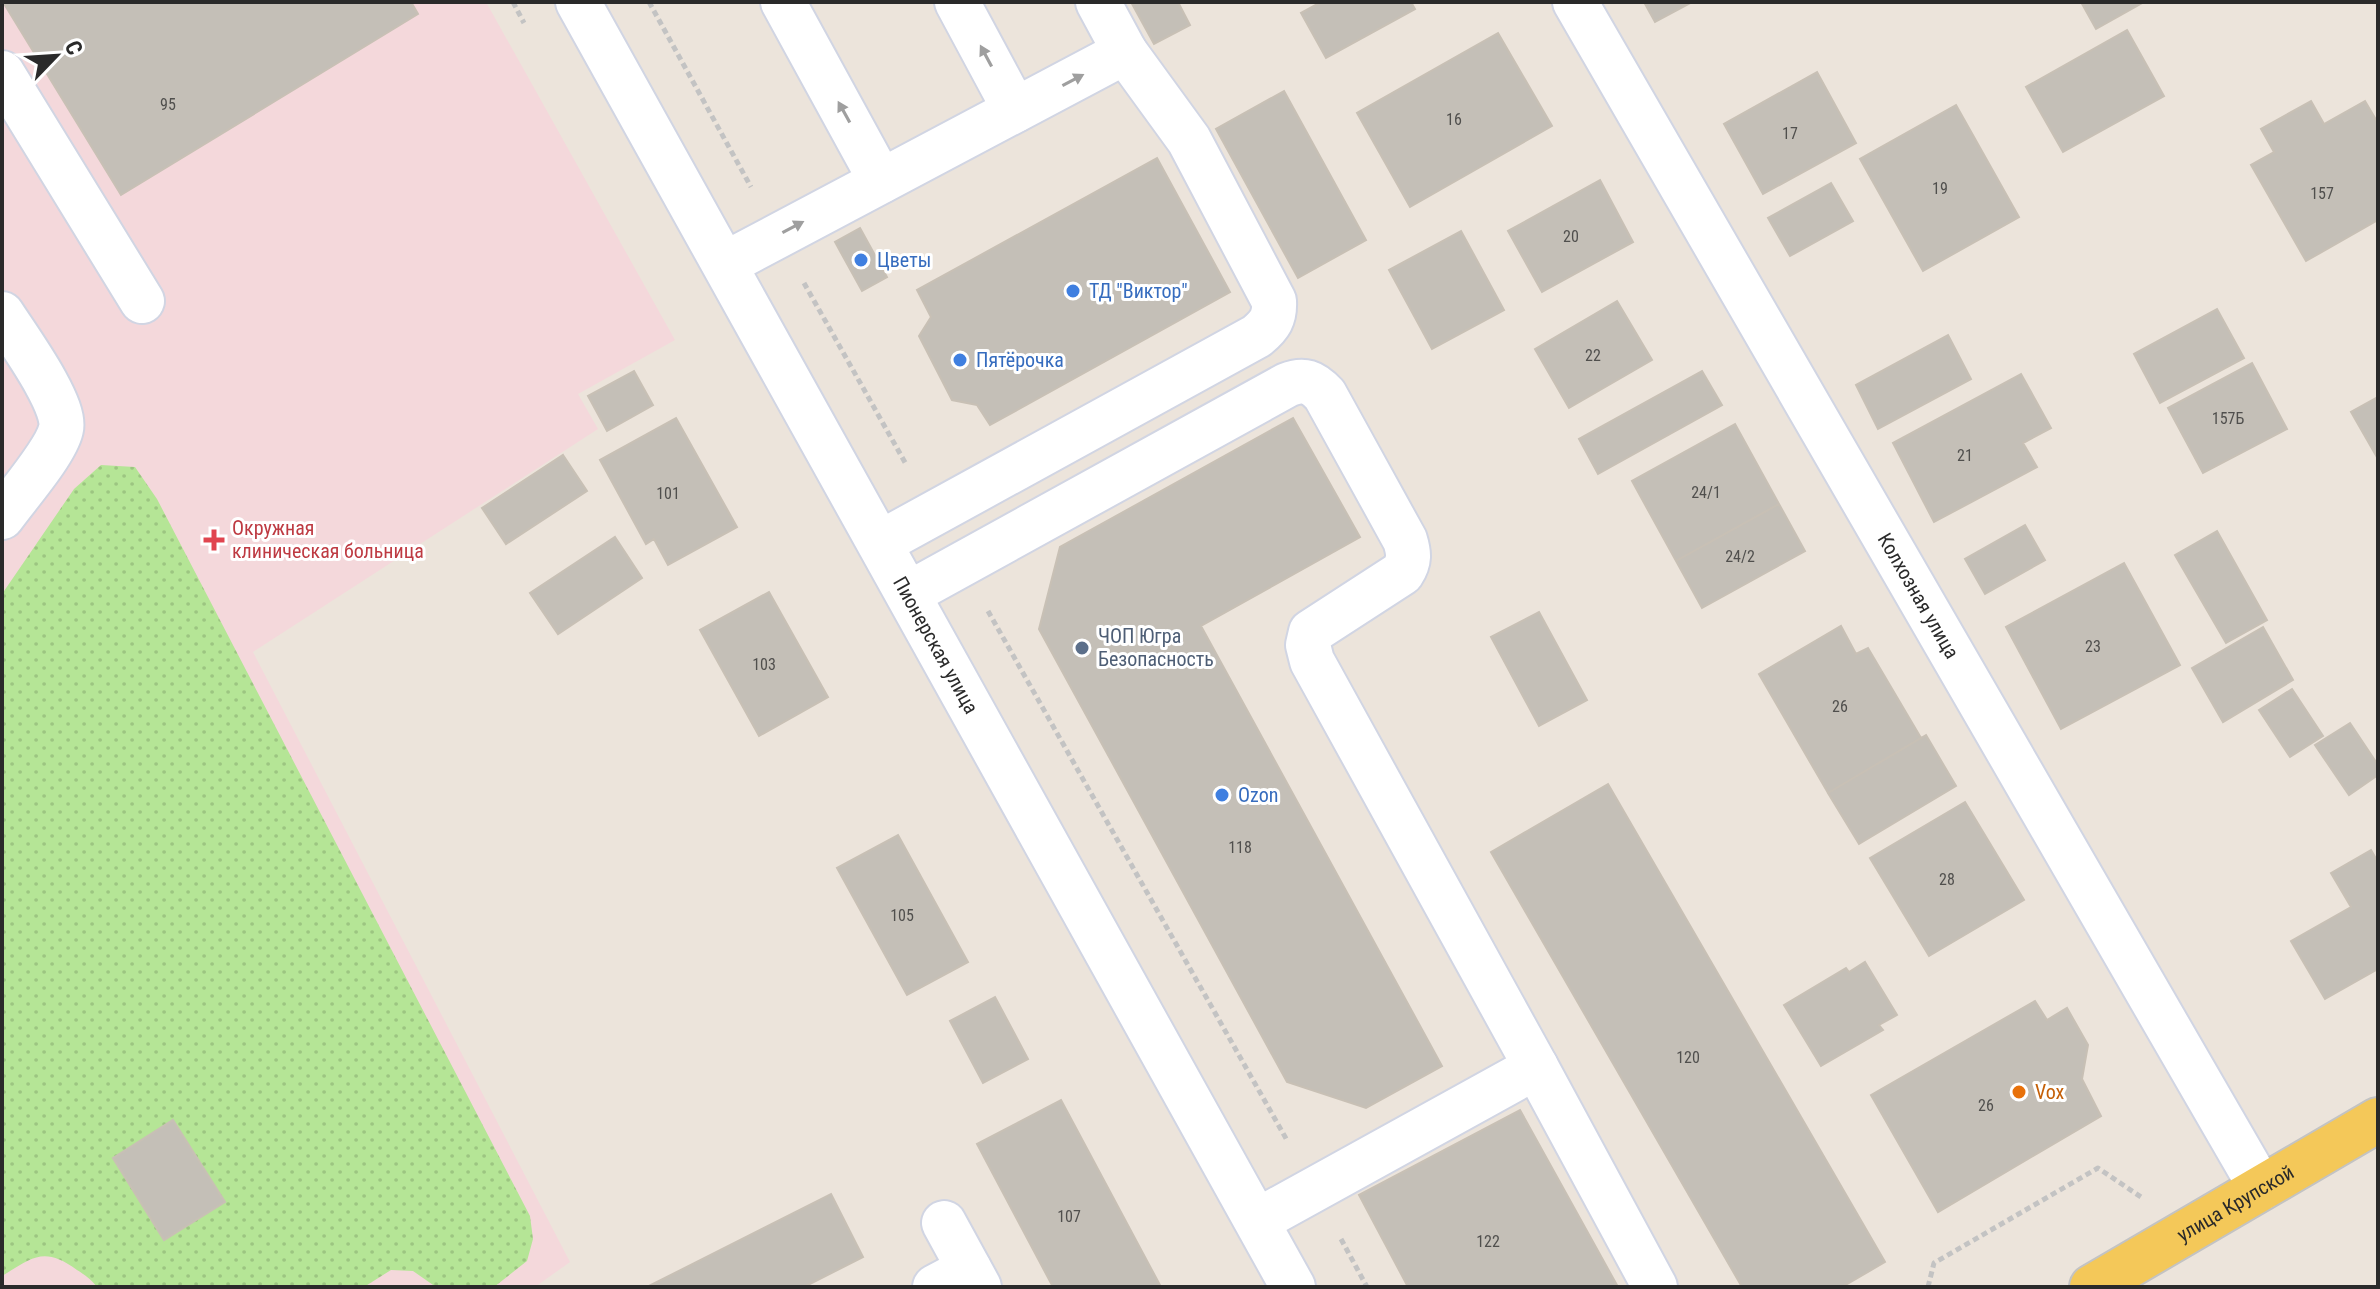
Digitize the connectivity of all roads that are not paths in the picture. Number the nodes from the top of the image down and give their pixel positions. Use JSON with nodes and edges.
{"nodes":[{"id":1,"x":578,"y":2,"type":"edge"},
{"id":2,"x":783,"y":2,"type":"edge"},
{"id":3,"x":957,"y":2,"type":"edge"},
{"id":4,"x":1098,"y":2,"type":"edge"},
{"id":5,"x":1575,"y":2,"type":"edge"},
{"id":6,"x":1125,"y":52,"type":"junction"},
{"id":7,"x":2,"y":73,"type":"edge"},
{"id":8,"x":1015,"y":110,"type":"junction"},
{"id":9,"x":881,"y":181,"type":"junction"},
{"id":10,"x":725,"y":264,"type":"junction"},
{"id":11,"x":142,"y":301,"type":"dead end"},
{"id":12,"x":2,"y":314,"type":"edge"},
{"id":13,"x":2,"y":517,"type":"edge"},
{"id":14,"x":880,"y":543,"type":"junction"},
{"id":15,"x":908,"y":594,"type":"junction"},
{"id":16,"x":1536,"y":1067,"type":"junction"},
{"id":17,"x":2378,"y":1120,"type":"edge"},
{"id":18,"x":2261,"y":1188,"type":"junction"},
{"id":19,"x":1257,"y":1221,"type":"junction"},
{"id":20,"x":944,"y":1223,"type":"dead end"},
{"id":21,"x":961,"y":1281,"type":"edge"},
{"id":22,"x":2107,"y":1283,"type":"edge"},
{"id":23,"x":1293,"y":1287,"type":"edge"},
{"id":24,"x":1655,"y":1287,"type":"edge"}],
"edges":[{"from":1,"to":10,"type":"street","name":"Пионерская улица"},
{"from":9,"to":2,"type":"street","one_way":true},
{"from":8,"to":3,"type":"street","one_way":true},
{"from":4,"to":6,"type":"street"},
{"from":5,"to":18,"type":"street","name":"Колхозная улица"},
{"from":8,"to":6,"type":"street","one_way":true},
{"from":6,"to":14,"type":"street"},
{"from":7,"to":11,"type":"street"},
{"from":8,"to":9,"type":"street"},
{"from":10,"to":9,"type":"street","one_way":true},
{"from":10,"to":14,"type":"street","name":"Пионерская улица"},
{"from":12,"to":13,"type":"street"},
{"from":14,"to":15,"type":"street","name":"Пионерская улица"},
{"from":15,"to":16,"type":"street"},
{"from":15,"to":19,"type":"street","name":"Пионерская улица"},
{"from":16,"to":19,"type":"street"},
{"from":16,"to":24,"type":"street"},
{"from":17,"to":18,"type":"main road","name":"улица Крупской"},
{"from":18,"to":22,"type":"main road","name":"улица Крупской"},
{"from":19,"to":23,"type":"street","name":"Пионерская улица"},
{"from":20,"to":21,"type":"street"}]}
